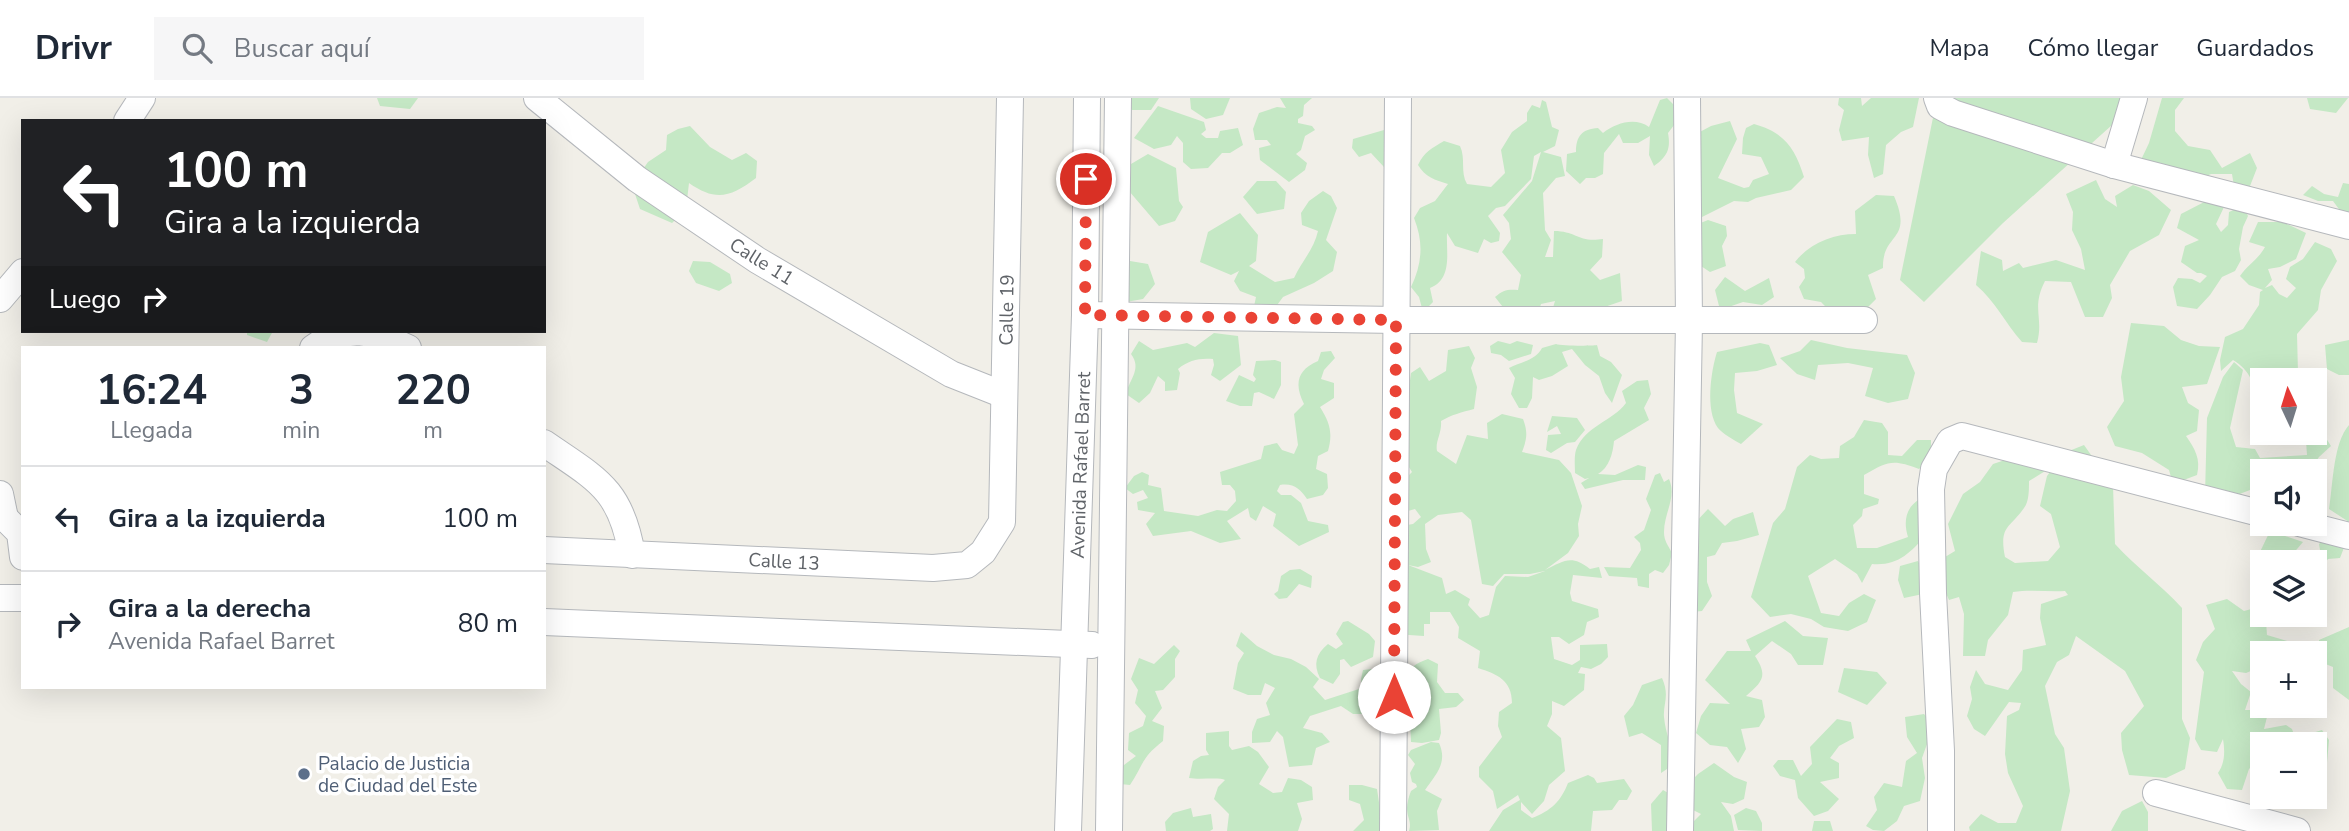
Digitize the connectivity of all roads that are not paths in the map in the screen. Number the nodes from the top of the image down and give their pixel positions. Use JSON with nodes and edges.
{"nodes":[{"id":1,"x":142,"y":98,"type":"edge"},
{"id":2,"x":537,"y":98,"type":"edge"},
{"id":3,"x":1010,"y":98,"type":"edge"},
{"id":4,"x":1087,"y":98,"type":"edge"},
{"id":5,"x":1118,"y":98,"type":"edge"},
{"id":6,"x":1398,"y":98,"type":"edge"},
{"id":7,"x":1687,"y":98,"type":"edge"},
{"id":8,"x":1937,"y":98,"type":"edge"},
{"id":9,"x":2134,"y":98,"type":"edge"},
{"id":10,"x":128,"y":119,"type":"edge"},
{"id":11,"x":2114,"y":165,"type":"junction"},
{"id":12,"x":2349,"y":226,"type":"edge"},
{"id":13,"x":21,"y":274,"type":"edge"},
{"id":14,"x":0,"y":299,"type":"edge"},
{"id":15,"x":1085,"y":315,"type":"junction"},
{"id":16,"x":1117,"y":315,"type":"junction"},
{"id":17,"x":1396,"y":320,"type":"junction"},
{"id":18,"x":1864,"y":320,"type":"dead end"},
{"id":19,"x":1689,"y":322,"type":"junction"},
{"id":20,"x":352,"y":333,"type":"edge"},
{"id":21,"x":365,"y":333,"type":"edge"},
{"id":22,"x":316,"y":346,"type":"edge"},
{"id":23,"x":404,"y":346,"type":"edge"},
{"id":24,"x":1004,"y":395,"type":"junction"},
{"id":25,"x":546,"y":444,"type":"edge"},
{"id":26,"x":2250,"y":511,"type":"edge"},
{"id":27,"x":6,"y":516,"type":"edge"},
{"id":28,"x":1002,"y":522,"type":"joint"},
{"id":29,"x":2327,"y":530,"type":"edge"},
{"id":30,"x":2349,"y":536,"type":"edge"},
{"id":31,"x":21,"y":541,"type":"edge"},
{"id":32,"x":546,"y":550,"type":"edge"},
{"id":33,"x":632,"y":555,"type":"junction"},
{"id":34,"x":546,"y":622,"type":"edge"},
{"id":35,"x":1074,"y":644,"type":"junction"},
{"id":36,"x":1110,"y":646,"type":"junction"},
{"id":37,"x":2156,"y":793,"type":"dead end"},
{"id":38,"x":1068,"y":831,"type":"edge"},
{"id":39,"x":1109,"y":831,"type":"edge"},
{"id":40,"x":1393,"y":831,"type":"edge"},
{"id":41,"x":1681,"y":831,"type":"edge"},
{"id":42,"x":1941,"y":831,"type":"edge"},
{"id":43,"x":2297,"y":831,"type":"edge"}],
"edges":[{"from":1,"to":10,"type":"street"},
{"from":2,"to":24,"type":"street","name":"Calle 11"},
{"from":3,"to":24,"type":"street","name":"Calle 19"},
{"from":4,"to":15,"type":"street","name":"Avenida Rafael Barret"},
{"from":5,"to":16,"type":"street","name":"Avenida Rafael Barret"},
{"from":6,"to":17,"type":"street"},
{"from":7,"to":19,"type":"street"},
{"from":8,"to":11,"type":"street"},
{"from":9,"to":11,"type":"street"},
{"from":11,"to":12,"type":"street"},
{"from":13,"to":14,"type":"street"},
{"from":15,"to":16,"type":"street"},
{"from":15,"to":35,"type":"street","name":"Avenida Rafael Barret"},
{"from":16,"to":17,"type":"street"},
{"from":16,"to":36,"type":"street","name":"Avenida Rafael Barret"},
{"from":17,"to":19,"type":"street"},
{"from":17,"to":40,"type":"street"},
{"from":18,"to":19,"type":"street"},
{"from":19,"to":41,"type":"street"},
{"from":20,"to":22,"type":"street"},
{"from":21,"to":23,"type":"street"},
{"from":24,"to":28,"type":"street","name":"Calle 19"},
{"from":25,"to":33,"type":"street"},
{"from":26,"to":42,"type":"street"},
{"from":27,"to":31,"type":"street"},
{"from":28,"to":33,"type":"street","name":"Calle 13"},
{"from":29,"to":30,"type":"street"},
{"from":32,"to":33,"type":"street","name":"Calle 13"},
{"from":34,"to":35,"type":"street"},
{"from":35,"to":36,"type":"street"},
{"from":35,"to":38,"type":"street","name":"Avenida Rafael Barret"},
{"from":36,"to":39,"type":"street","name":"Avenida Rafael Barret"},
{"from":37,"to":43,"type":"street"}]}
